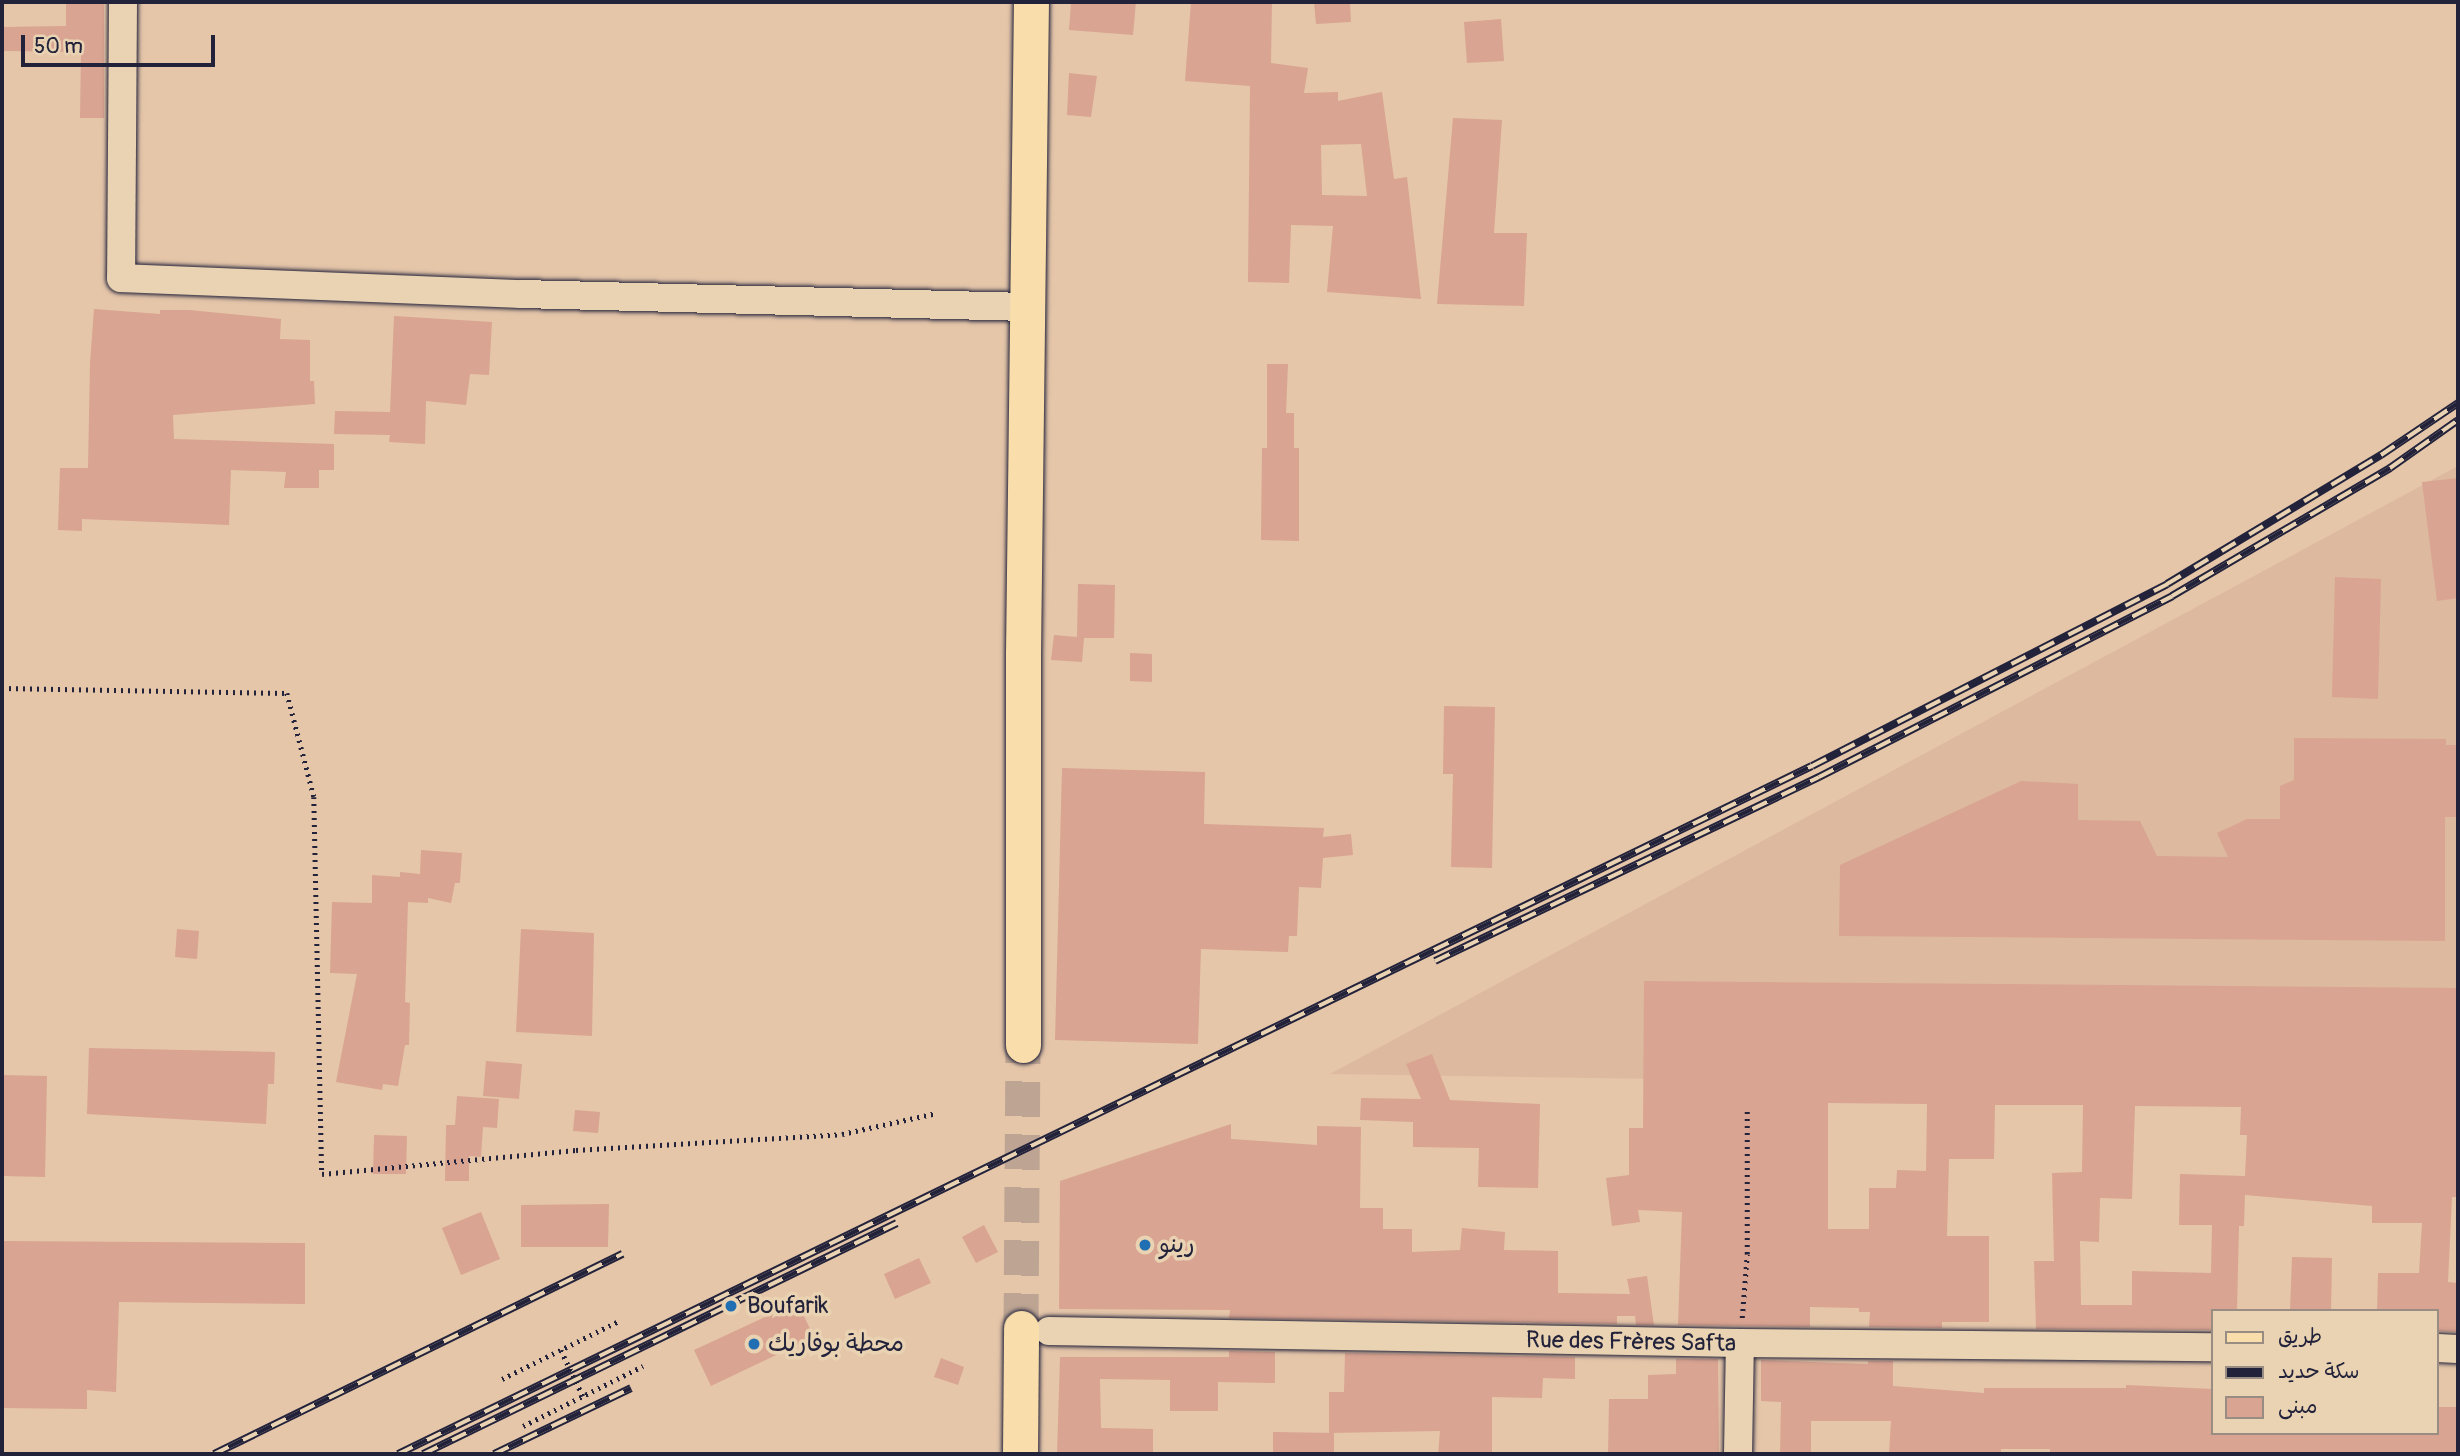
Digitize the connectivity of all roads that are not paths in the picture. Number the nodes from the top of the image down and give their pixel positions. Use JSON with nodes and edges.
{"nodes":[{"id":1,"x":123,"y":2,"type":"edge"},
{"id":2,"x":1031,"y":2,"type":"edge"},
{"id":3,"x":1027,"y":307,"type":"junction"},
{"id":4,"x":1023,"y":1045,"type":"tunnel mouth"},
{"id":5,"x":1035,"y":1330,"type":"joint"},
{"id":6,"x":1740,"y":1343,"type":"junction"},
{"id":7,"x":2212,"y":1347,"type":"edge"},
{"id":8,"x":2439,"y":1348,"type":"edge"},
{"id":9,"x":2458,"y":1349,"type":"edge"},
{"id":10,"x":1020,"y":1454,"type":"edge"},
{"id":11,"x":1738,"y":1454,"type":"edge"}],
"edges":[{"from":1,"to":3,"type":"street"},
{"from":2,"to":3,"type":"main road"},
{"from":3,"to":4,"type":"main road"},
{"from":5,"to":6,"type":"street","name":"Rue des Frères Safta"},
{"from":5,"to":10,"type":"main road"},
{"from":6,"to":7,"type":"street","name":"Rue des Frères Safta"},
{"from":6,"to":11,"type":"street"},
{"from":8,"to":9,"type":"street"}]}
